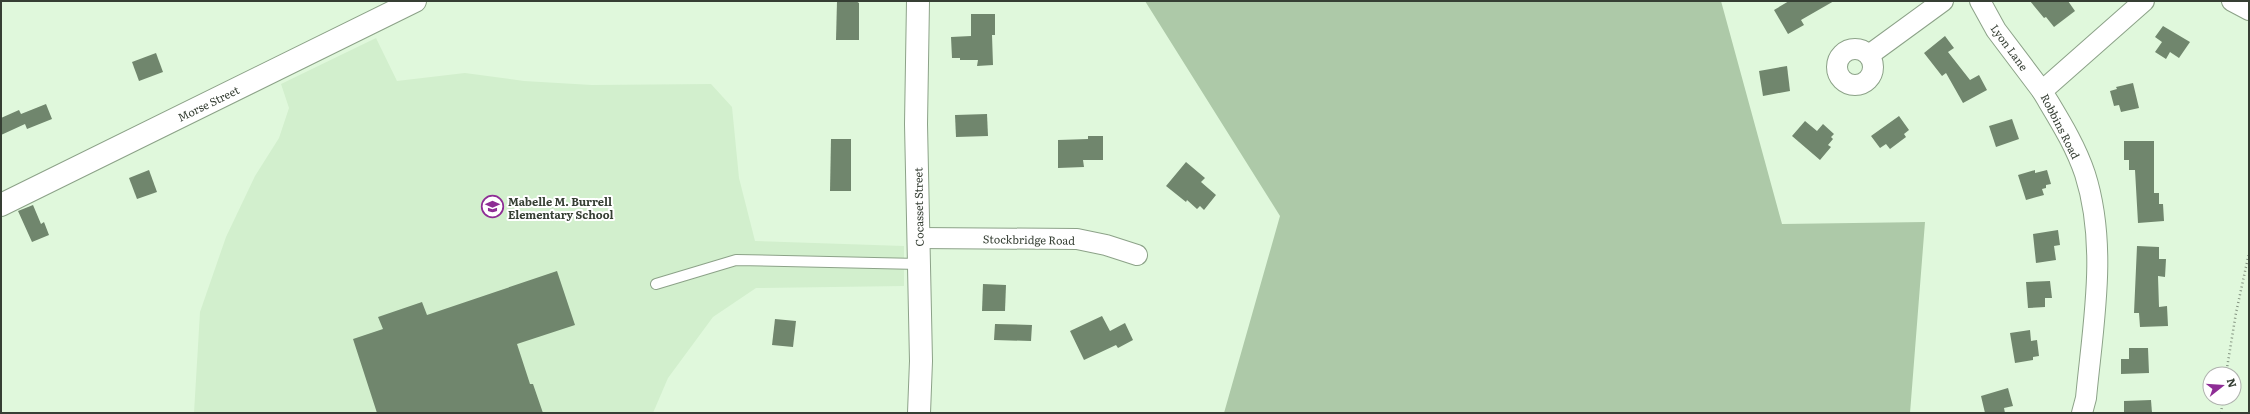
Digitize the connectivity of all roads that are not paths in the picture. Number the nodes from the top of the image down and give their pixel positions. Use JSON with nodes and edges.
{"nodes":[{"id":1,"x":415,"y":1,"type":"edge"},
{"id":2,"x":918,"y":1,"type":"edge"},
{"id":3,"x":1943,"y":1,"type":"edge"},
{"id":4,"x":1980,"y":1,"type":"edge"},
{"id":5,"x":2144,"y":1,"type":"edge"},
{"id":6,"x":2232,"y":1,"type":"edge"},
{"id":7,"x":2249,"y":10,"type":"edge"},
{"id":8,"x":1869,"y":55,"type":"dead end"},
{"id":9,"x":2042,"y":91,"type":"junction"},
{"id":10,"x":1,"y":205,"type":"edge"},
{"id":11,"x":919,"y":238,"type":"junction"},
{"id":12,"x":1137,"y":255,"type":"dead end"},
{"id":13,"x":919,"y":264,"type":"junction"},
{"id":14,"x":656,"y":284,"type":"dead end"},
{"id":15,"x":920,"y":410,"type":"edge"},
{"id":16,"x":2082,"y":413,"type":"edge"}],
"edges":[{"from":1,"to":10,"type":"street","name":"Morse Street"},
{"from":2,"to":11,"type":"street","name":"Cocasset Street"},
{"from":3,"to":8,"type":"street"},
{"from":4,"to":9,"type":"street","name":"Lyon Lane"},
{"from":5,"to":9,"type":"street","name":"Robbins Road"},
{"from":6,"to":7,"type":"street"},
{"from":9,"to":16,"type":"street","name":"Robbins Road"},
{"from":11,"to":12,"type":"street","name":"Stockbridge Road"},
{"from":11,"to":13,"type":"street","name":"Cocasset Street"},
{"from":13,"to":14,"type":"lane"},
{"from":13,"to":15,"type":"street","name":"Cocasset Street"}]}
